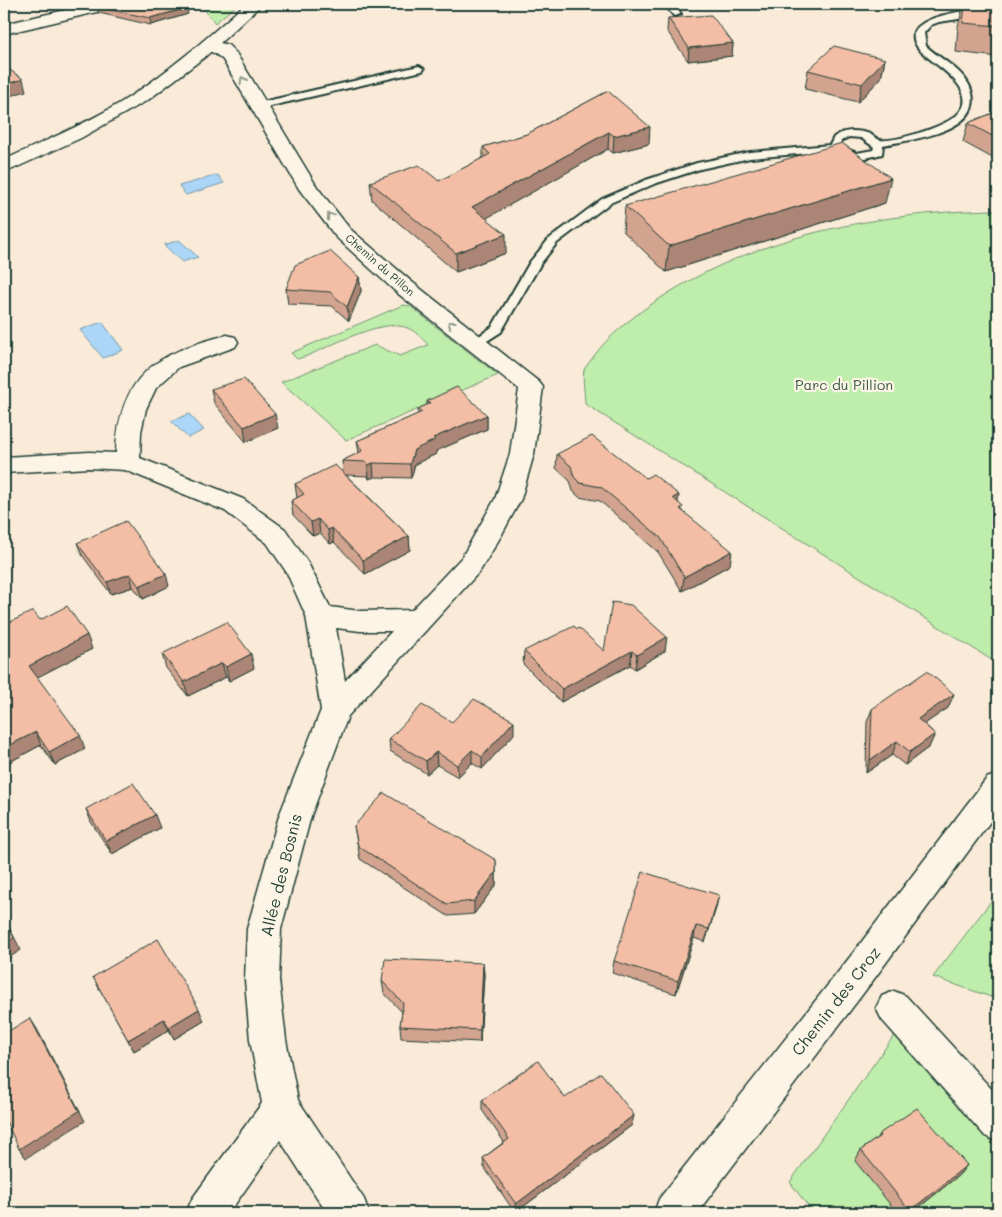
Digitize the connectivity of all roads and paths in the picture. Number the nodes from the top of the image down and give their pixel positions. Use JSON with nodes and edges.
{"nodes":[{"id":1,"x":112,"y":4,"type":"edge"},
{"id":2,"x":254,"y":4,"type":"edge"},
{"id":3,"x":668,"y":4,"type":"edge"},
{"id":4,"x":998,"y":10,"type":"edge"},
{"id":5,"x":677,"y":14,"type":"dead end"},
{"id":6,"x":4,"y":29,"type":"edge"},
{"id":7,"x":209,"y":45,"type":"junction"},
{"id":8,"x":419,"y":69,"type":"dead end"},
{"id":9,"x":258,"y":106,"type":"junction"},
{"id":10,"x":878,"y":143,"type":"junction"},
{"id":11,"x":836,"y":148,"type":"junction"},
{"id":12,"x":4,"y":167,"type":"edge"},
{"id":13,"x":227,"y":342,"type":"dead end"},
{"id":14,"x":475,"y":343,"type":"junction"},
{"id":15,"x":531,"y":387,"type":"joint"},
{"id":16,"x":128,"y":462,"type":"junction"},
{"id":17,"x":4,"y":465,"type":"edge"},
{"id":18,"x":320,"y":616,"type":"junction"},
{"id":19,"x":420,"y":620,"type":"junction"},
{"id":20,"x":336,"y":710,"type":"junction"},
{"id":21,"x":998,"y":787,"type":"edge"},
{"id":22,"x":894,"y":1008,"type":"dead end"},
{"id":23,"x":281,"y":1107,"type":"junction"},
{"id":24,"x":998,"y":1123,"type":"edge"},
{"id":25,"x":206,"y":1213,"type":"edge"},
{"id":26,"x":350,"y":1213,"type":"edge"},
{"id":27,"x":673,"y":1213,"type":"edge"}],
"edges":[{"from":1,"to":6,"type":"street"},
{"from":2,"to":7,"type":"street"},
{"from":3,"to":5,"type":"lane"},
{"from":4,"to":10,"type":"lane"},
{"from":9,"to":7,"type":"street","name":"Chemin du Pillon","one_way":true},
{"from":7,"to":12,"type":"street"},
{"from":8,"to":9,"type":"lane"},
{"from":14,"to":9,"type":"street","name":"Chemin du Pillon","one_way":true},
{"from":10,"to":11,"type":"lane"},
{"from":10,"to":11,"type":"lane"},
{"from":11,"to":14,"type":"lane"},
{"from":13,"to":16,"type":"street"},
{"from":14,"to":15,"type":"street","name":"Chemin du Pillon"},
{"from":15,"to":19,"type":"street","name":"Allée des Bosnis"},
{"from":16,"to":17,"type":"street"},
{"from":16,"to":18,"type":"street"},
{"from":18,"to":19,"type":"street"},
{"from":18,"to":20,"type":"street"},
{"from":19,"to":20,"type":"street","name":"Allée des Bosnis"},
{"from":20,"to":23,"type":"street","name":"Allée des Bosnis"},
{"from":21,"to":27,"type":"street","name":"Chemin des Croz"},
{"from":22,"to":24,"type":"street"},
{"from":23,"to":25,"type":"street"},
{"from":23,"to":26,"type":"street","name":"Allée des Bosnis"}]}
